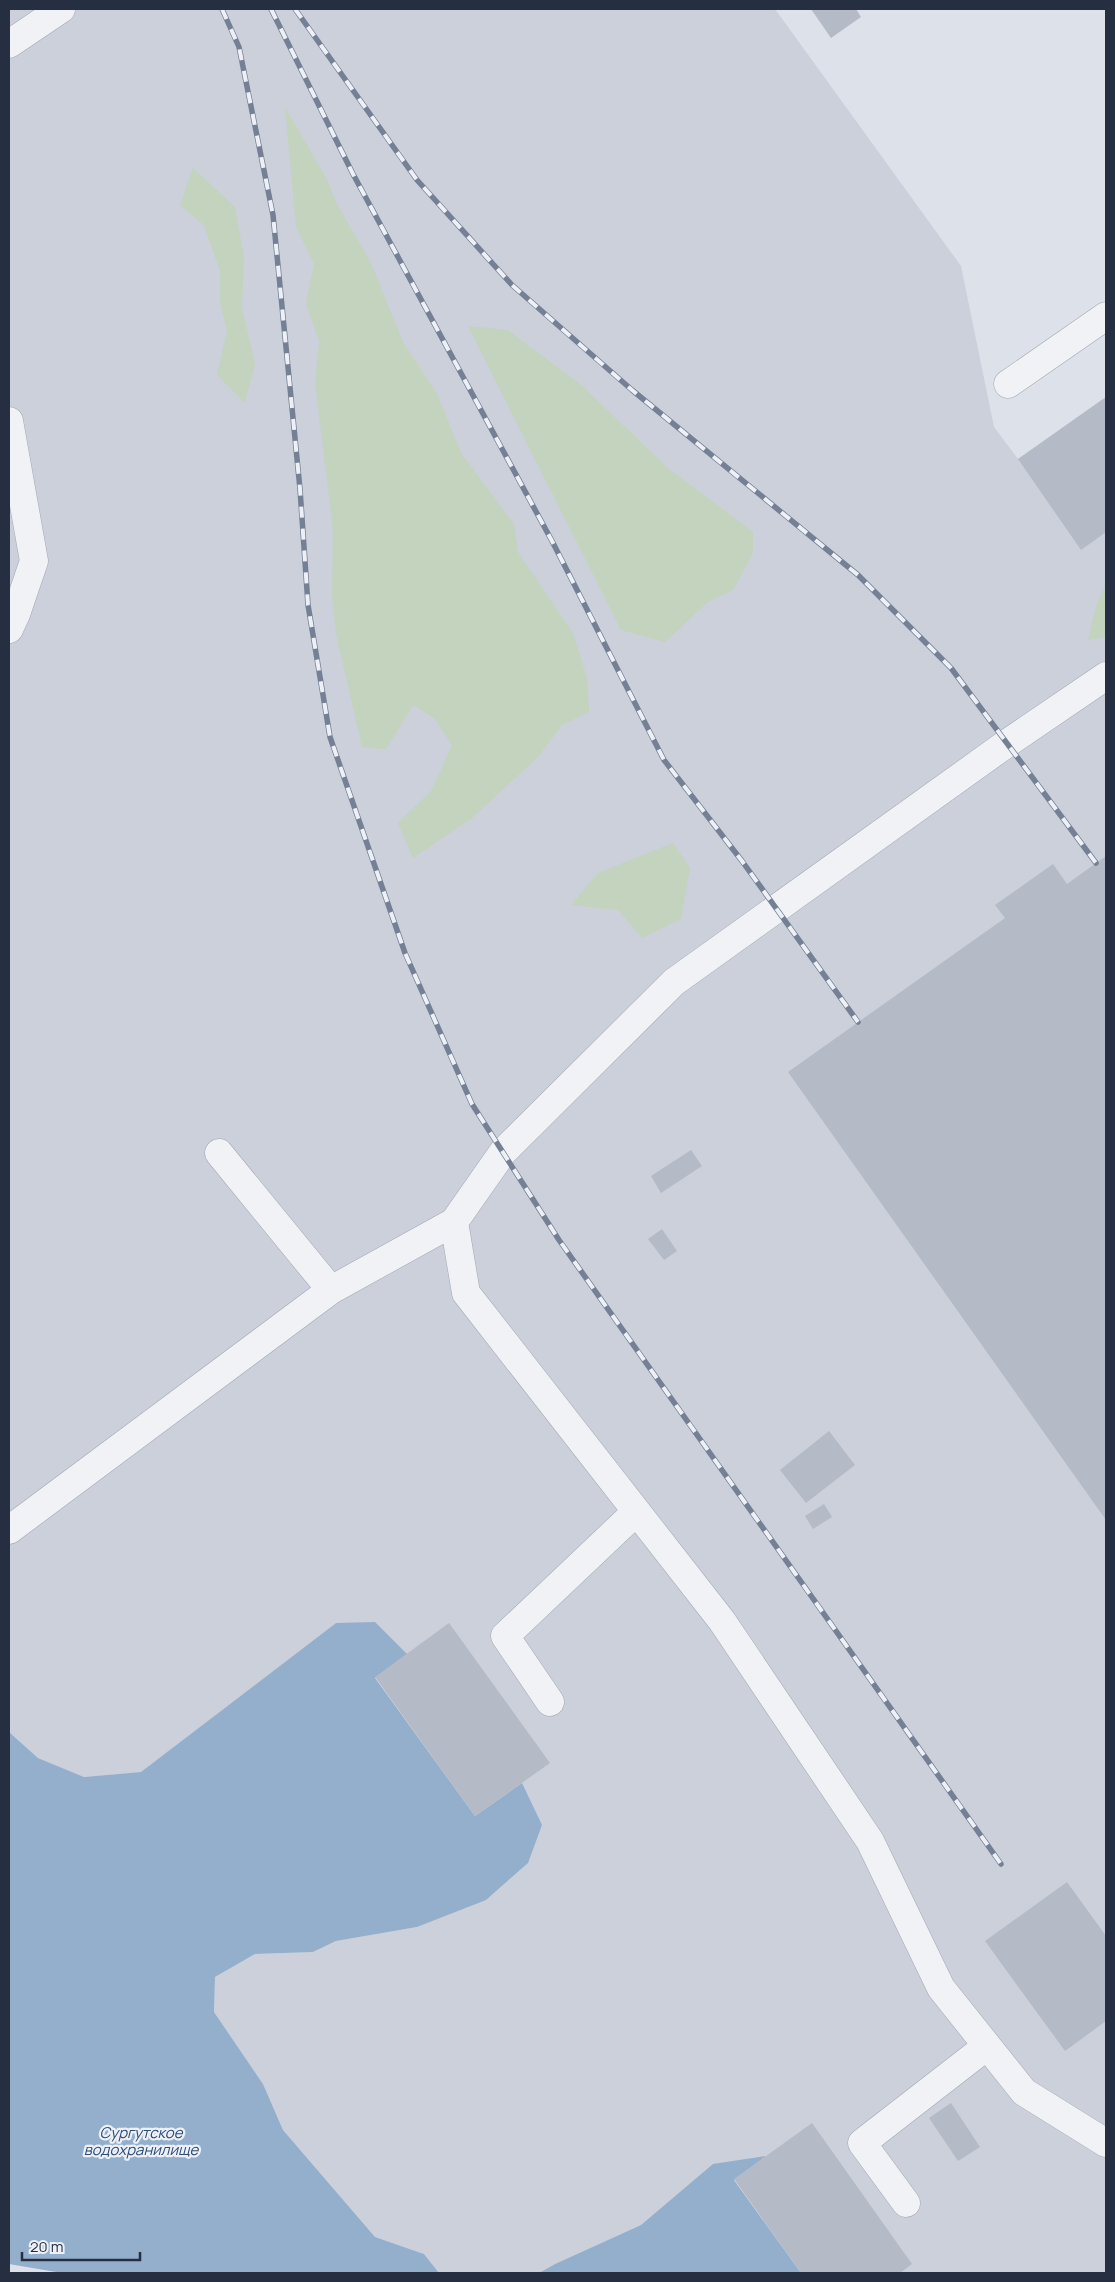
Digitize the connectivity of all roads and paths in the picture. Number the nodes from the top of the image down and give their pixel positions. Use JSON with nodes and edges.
{"nodes":[{"id":1,"x":61,"y":9,"type":"edge"},
{"id":2,"x":9,"y":44,"type":"edge"},
{"id":3,"x":1106,"y":316,"type":"edge"},
{"id":4,"x":1008,"y":384,"type":"dead end"},
{"id":5,"x":9,"y":421,"type":"edge"},
{"id":6,"x":9,"y":629,"type":"edge"},
{"id":7,"x":1106,"y":676,"type":"edge"},
{"id":8,"x":219,"y":1153,"type":"dead end"},
{"id":9,"x":454,"y":1222,"type":"junction"},
{"id":10,"x":331,"y":1290,"type":"junction"},
{"id":11,"x":636,"y":1512,"type":"junction"},
{"id":12,"x":9,"y":1530,"type":"edge"},
{"id":13,"x":550,"y":1702,"type":"dead end"},
{"id":14,"x":987,"y":2046,"type":"junction"},
{"id":15,"x":1106,"y":2143,"type":"edge"},
{"id":16,"x":906,"y":2203,"type":"dead end"}],
"edges":[{"from":1,"to":2,"type":"lane"},
{"from":3,"to":4,"type":"lane"},
{"from":5,"to":6,"type":"lane"},
{"from":7,"to":9,"type":"lane"},
{"from":8,"to":10,"type":"lane"},
{"from":9,"to":10,"type":"lane"},
{"from":9,"to":11,"type":"lane"},
{"from":10,"to":12,"type":"lane"},
{"from":11,"to":13,"type":"lane"},
{"from":11,"to":14,"type":"lane"},
{"from":14,"to":15,"type":"lane"},
{"from":14,"to":16,"type":"lane"}]}
